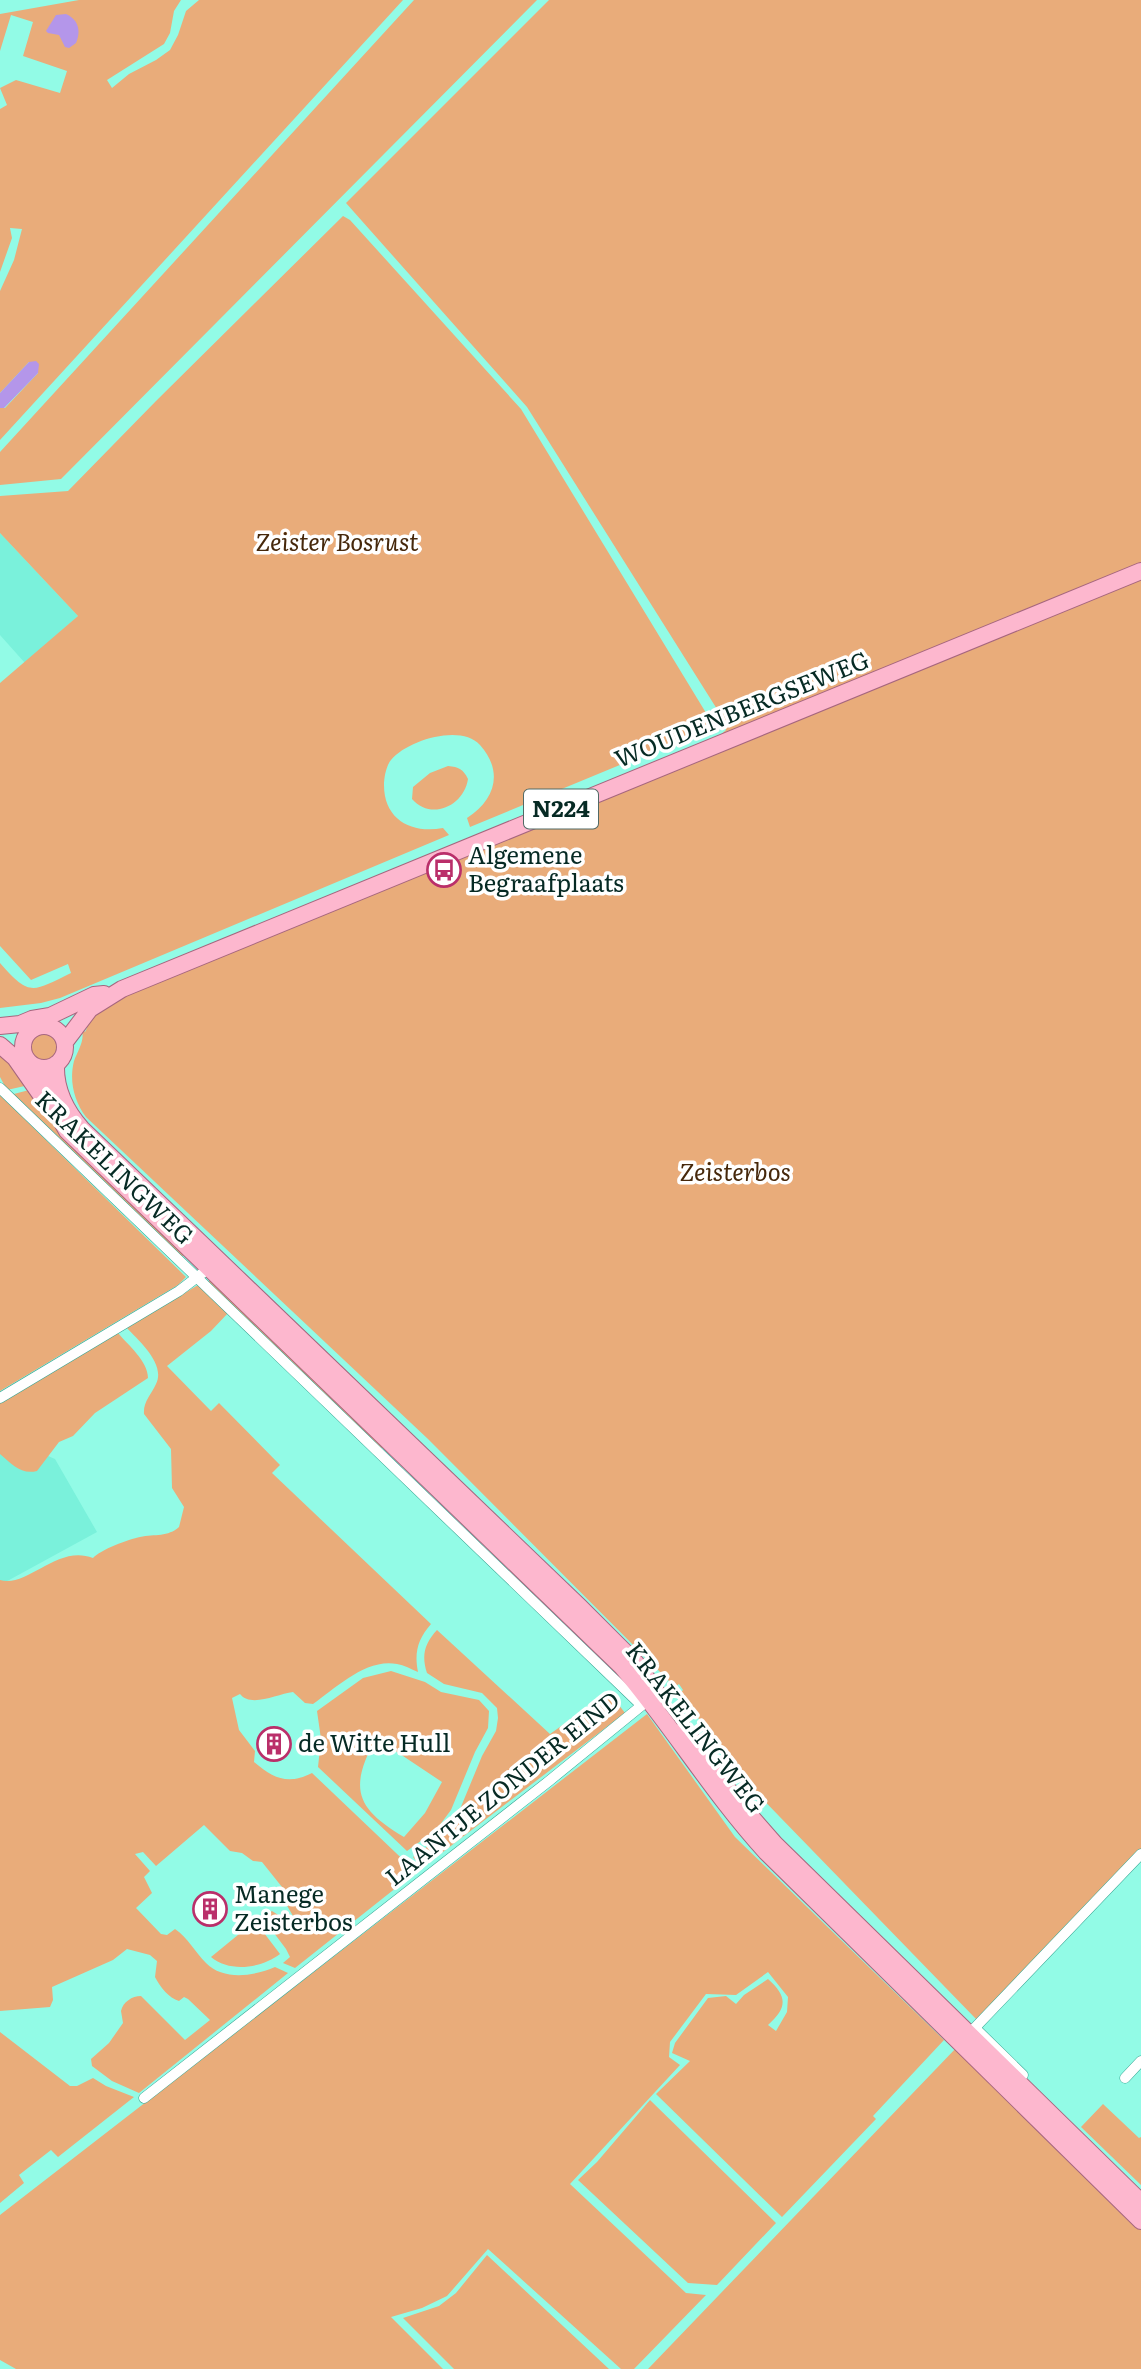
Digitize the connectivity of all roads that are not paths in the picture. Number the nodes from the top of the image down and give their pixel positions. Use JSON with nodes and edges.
{"nodes":[{"id":1,"x":1141,"y":571,"type":"edge"},
{"id":2,"x":113,"y":993,"type":"junction"},
{"id":3,"x":90,"y":1009,"type":"junction"},
{"id":4,"x":52,"y":1027,"type":"junction"},
{"id":5,"x":0,"y":1028,"type":"edge"},
{"id":6,"x":0,"y":1039,"type":"edge"},
{"id":7,"x":25,"y":1041,"type":"junction"},
{"id":8,"x":65,"y":1042,"type":"junction"},
{"id":9,"x":0,"y":1045,"type":"edge"},
{"id":10,"x":56,"y":1064,"type":"junction"},
{"id":11,"x":39,"y":1068,"type":"junction"},
{"id":12,"x":0,"y":1088,"type":"edge"},
{"id":13,"x":55,"y":1110,"type":"junction"},
{"id":14,"x":207,"y":1270,"type":"junction"},
{"id":15,"x":0,"y":1398,"type":"edge"},
{"id":16,"x":650,"y":1700,"type":"junction"},
{"id":17,"x":1141,"y":1854,"type":"edge"},
{"id":18,"x":968,"y":2035,"type":"junction"},
{"id":19,"x":1141,"y":2061,"type":"edge"},
{"id":20,"x":1023,"y":2075,"type":"dead end"},
{"id":21,"x":1125,"y":2078,"type":"dead end"},
{"id":22,"x":144,"y":2098,"type":"dead end"},
{"id":23,"x":1141,"y":2202,"type":"edge"},
{"id":24,"x":1141,"y":2221,"type":"edge"}],
"edges":[{"from":1,"to":2,"type":"main road","name":"WOUDENBERGSEWEG","number":"N224"},
{"from":2,"to":3,"type":"main road","name":"WOUDENBERGSEWEG","number":"N224"},
{"from":2,"to":5,"type":"main road","number":"N224"},
{"from":3,"to":4,"type":"main road","name":"WOUDENBERGSEWEG","number":"N224"},
{"from":3,"to":8,"type":"main road","name":"WOUDENBERGSEWEG","number":"N224"},
{"from":4,"to":7,"type":"main road","number":"N224"},
{"from":4,"to":8,"type":"main road"},
{"from":5,"to":7,"type":"main road","number":"N224"},
{"from":6,"to":7,"type":"main road"},
{"from":7,"to":11,"type":"main road"},
{"from":8,"to":10,"type":"main road","number":"N224"},
{"from":9,"to":13,"type":"main road"},
{"from":10,"to":11,"type":"main road"},
{"from":10,"to":14,"type":"main road","name":"KRAKELINGWEG"},
{"from":11,"to":13,"type":"main road","name":"KRAKELINGWEG"},
{"from":12,"to":14,"type":"street","name":"KRAKELINGWEG"},
{"from":13,"to":14,"type":"main road","name":"KRAKELINGWEG"},
{"from":14,"to":15,"type":"street"},
{"from":14,"to":16,"type":"main road","name":"KRAKELINGWEG"},
{"from":16,"to":18,"type":"main road","name":"KRAKELINGWEG"},
{"from":16,"to":22,"type":"street","name":"LAANTJE ZONDER EIND"},
{"from":17,"to":18,"type":"street"},
{"from":18,"to":20,"type":"street","name":"KRAKELINGWEG"},
{"from":18,"to":23,"type":"main road","name":"KRAKELINGWEG"},
{"from":18,"to":24,"type":"main road","name":"KRAKELINGWEG"},
{"from":19,"to":21,"type":"street"}]}
